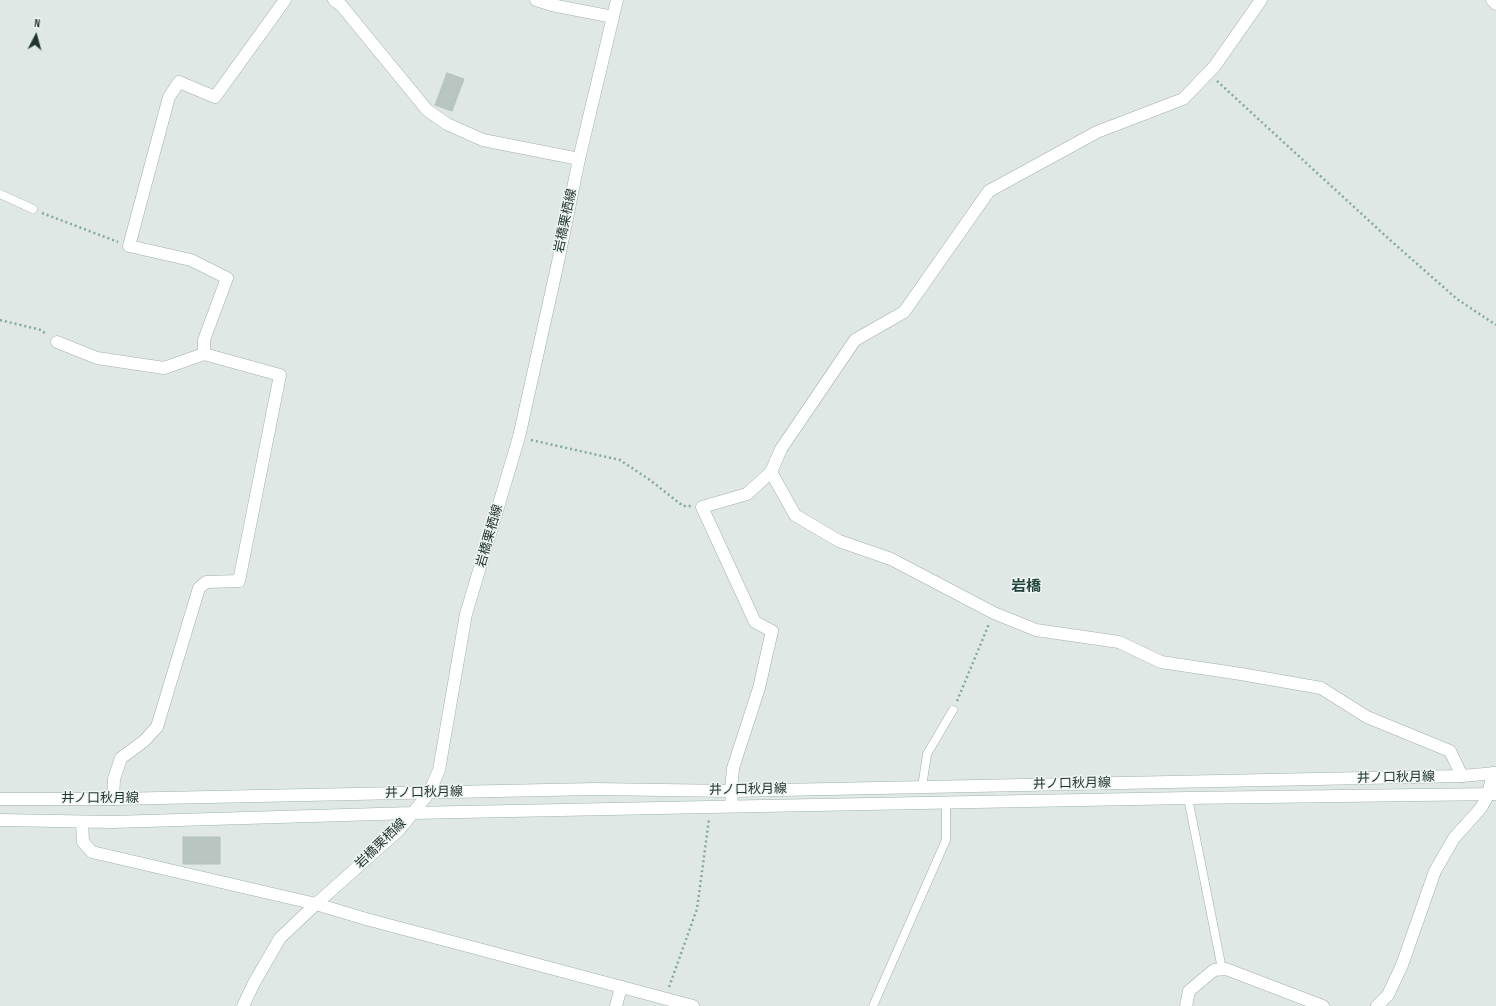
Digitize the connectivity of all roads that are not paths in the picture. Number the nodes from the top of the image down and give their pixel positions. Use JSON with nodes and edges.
{"nodes":[{"id":1,"x":286,"y":0,"type":"edge"},
{"id":2,"x":334,"y":0,"type":"edge"},
{"id":3,"x":536,"y":0,"type":"edge"},
{"id":4,"x":617,"y":0,"type":"edge"},
{"id":5,"x":1261,"y":0,"type":"edge"},
{"id":6,"x":1492,"y":0,"type":"edge"},
{"id":7,"x":1496,"y":4,"type":"edge"},
{"id":8,"x":613,"y":17,"type":"junction"},
{"id":9,"x":579,"y":160,"type":"junction"},
{"id":10,"x":0,"y":194,"type":"edge"},
{"id":11,"x":33,"y":209,"type":"road end"},
{"id":12,"x":57,"y":342,"type":"road end"},
{"id":13,"x":204,"y":354,"type":"junction"},
{"id":14,"x":771,"y":472,"type":"junction"},
{"id":15,"x":953,"y":710,"type":"road end"},
{"id":16,"x":1494,"y":773,"type":"edge"},
{"id":17,"x":1462,"y":776,"type":"junction"},
{"id":18,"x":922,"y":787,"type":"junction"},
{"id":19,"x":731,"y":791,"type":"junction"},
{"id":20,"x":429,"y":792,"type":"junction"},
{"id":21,"x":1492,"y":794,"type":"edge"},
{"id":22,"x":1188,"y":798,"type":"junction"},
{"id":23,"x":0,"y":799,"type":"edge"},
{"id":24,"x":113,"y":800,"type":"junction"},
{"id":25,"x":946,"y":802,"type":"junction"},
{"id":26,"x":732,"y":806,"type":"junction"},
{"id":27,"x":412,"y":813,"type":"junction"},
{"id":28,"x":0,"y":820,"type":"edge"},
{"id":29,"x":82,"y":822,"type":"junction"},
{"id":30,"x":316,"y":904,"type":"junction"},
{"id":31,"x":1222,"y":969,"type":"junction"},
{"id":32,"x":621,"y":987,"type":"junction"},
{"id":33,"x":243,"y":1006,"type":"edge"},
{"id":34,"x":616,"y":1006,"type":"edge"},
{"id":35,"x":693,"y":1006,"type":"edge"},
{"id":36,"x":873,"y":1006,"type":"edge"},
{"id":37,"x":1186,"y":1006,"type":"edge"},
{"id":38,"x":1323,"y":1006,"type":"edge"},
{"id":39,"x":1376,"y":1006,"type":"edge"}],
"edges":[{"from":1,"to":13,"type":"street"},
{"from":2,"to":9,"type":"street"},
{"from":3,"to":8,"type":"street"},
{"from":4,"to":8,"type":"street","name":"岩橋栗栖線"},
{"from":5,"to":14,"type":"street"},
{"from":6,"to":7,"type":"street"},
{"from":8,"to":9,"type":"street","name":"岩橋栗栖線"},
{"from":9,"to":20,"type":"street","name":"岩橋栗栖線"},
{"from":10,"to":11,"type":"lane"},
{"from":12,"to":13,"type":"street"},
{"from":13,"to":24,"type":"street"},
{"from":14,"to":17,"type":"street"},
{"from":14,"to":19,"type":"street"},
{"from":15,"to":18,"type":"lane"},
{"from":16,"to":17,"type":"street","name":"井ノ口秋月線"},
{"from":16,"to":21,"type":"street"},
{"from":17,"to":18,"type":"street","name":"井ノ口秋月線"},
{"from":18,"to":19,"type":"street","name":"井ノ口秋月線"},
{"from":19,"to":20,"type":"street","name":"井ノ口秋月線"},
{"from":19,"to":26,"type":"street"},
{"from":20,"to":24,"type":"street","name":"井ノ口秋月線"},
{"from":20,"to":27,"type":"street","name":"岩橋栗栖線"},
{"from":21,"to":22,"type":"street","name":"井ノ口秋月線"},
{"from":21,"to":39,"type":"street"},
{"from":22,"to":25,"type":"street","name":"井ノ口秋月線"},
{"from":22,"to":31,"type":"lane"},
{"from":23,"to":24,"type":"street","name":"井ノ口秋月線"},
{"from":25,"to":26,"type":"street","name":"井ノ口秋月線"},
{"from":25,"to":36,"type":"lane"},
{"from":26,"to":27,"type":"street","name":"井ノ口秋月線"},
{"from":27,"to":29,"type":"street","name":"井ノ口秋月線"},
{"from":27,"to":30,"type":"street","name":"岩橋栗栖線"},
{"from":28,"to":29,"type":"street","name":"井ノ口秋月線"},
{"from":29,"to":30,"type":"street"},
{"from":30,"to":32,"type":"street"},
{"from":30,"to":33,"type":"street","name":"岩橋栗栖線"},
{"from":31,"to":37,"type":"street"},
{"from":31,"to":38,"type":"street"},
{"from":32,"to":34,"type":"street"},
{"from":32,"to":35,"type":"street"}]}
